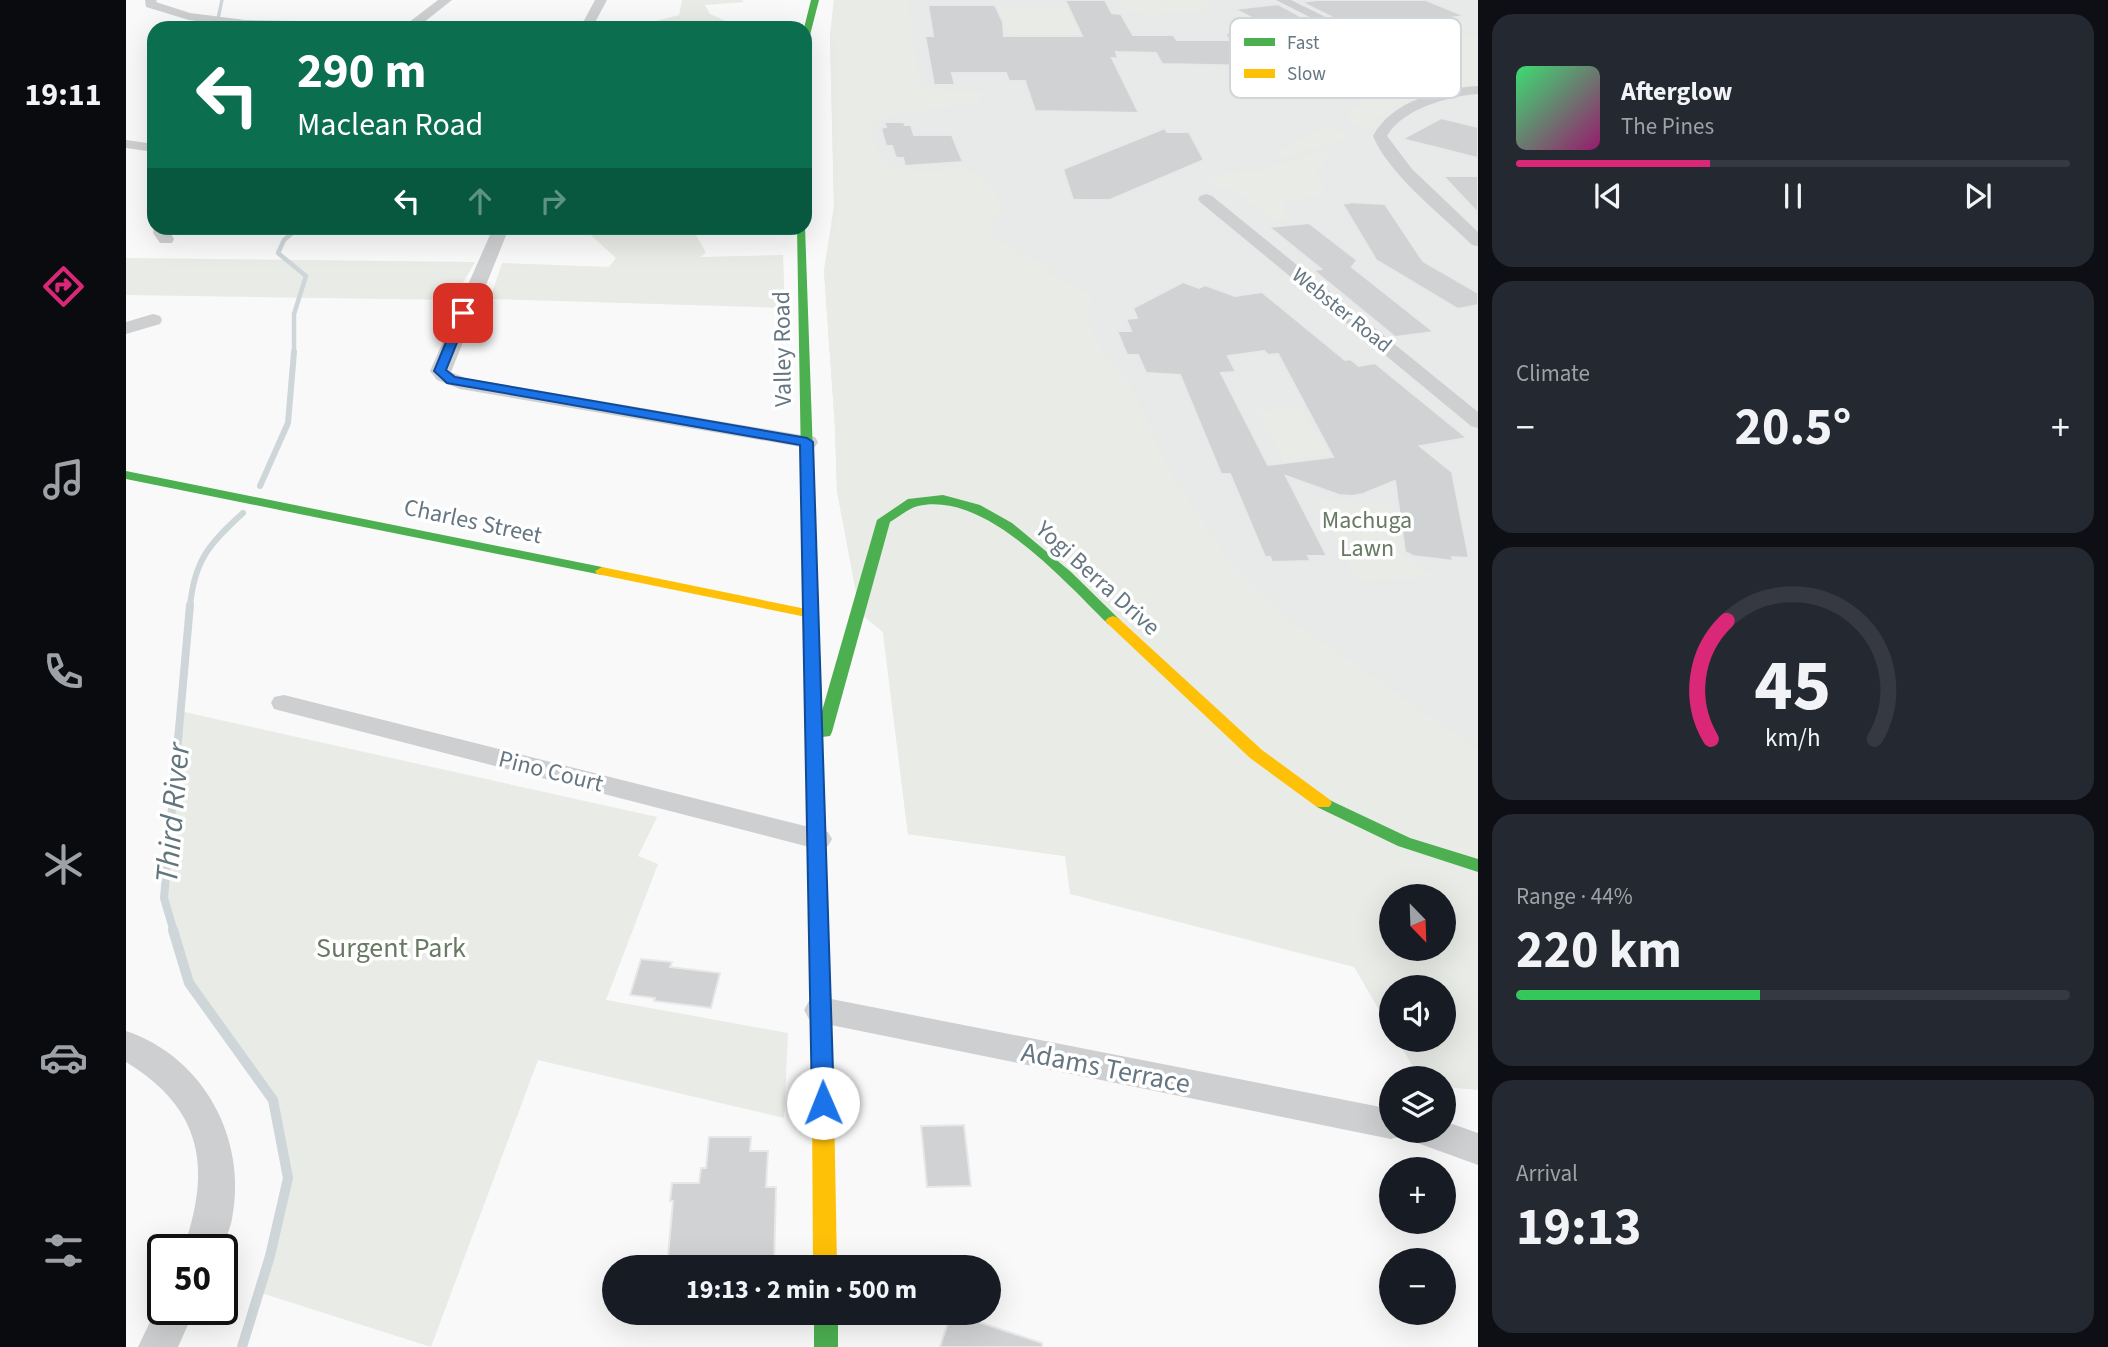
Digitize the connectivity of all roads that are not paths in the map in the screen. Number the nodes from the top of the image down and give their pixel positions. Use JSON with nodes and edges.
{"nodes":[{"id":1,"x":151,"y":0,"type":"edge"},
{"id":2,"x":446,"y":0,"type":"edge"},
{"id":3,"x":601,"y":0,"type":"edge"},
{"id":4,"x":815,"y":0,"type":"edge"},
{"id":5,"x":1283,"y":0,"type":"edge"},
{"id":6,"x":1320,"y":18,"type":"edge"},
{"id":7,"x":219,"y":21,"type":"edge"},
{"id":8,"x":418,"y":21,"type":"edge"},
{"id":9,"x":590,"y":21,"type":"edge"},
{"id":10,"x":810,"y":21,"type":"edge"},
{"id":11,"x":1432,"y":98,"type":"edge"},
{"id":12,"x":1206,"y":199,"type":"dead end"},
{"id":13,"x":498,"y":235,"type":"edge"},
{"id":14,"x":802,"y":235,"type":"edge"},
{"id":15,"x":1478,"y":242,"type":"edge"},
{"id":16,"x":153,"y":320,"type":"dead end"},
{"id":17,"x":126,"y":328,"type":"edge"},
{"id":18,"x":1478,"y":422,"type":"edge"},
{"id":19,"x":807,"y":442,"type":"junction"},
{"id":20,"x":126,"y":475,"type":"edge"},
{"id":21,"x":811,"y":614,"type":"junction"},
{"id":22,"x":284,"y":703,"type":"dead end"},
{"id":23,"x":815,"y":760,"type":"junction"},
{"id":24,"x":817,"y":839,"type":"junction"},
{"id":25,"x":1478,"y":866,"type":"edge"},
{"id":26,"x":821,"y":1010,"type":"junction"},
{"id":27,"x":126,"y":1045,"type":"edge"},
{"id":28,"x":1379,"y":1122,"type":"edge"},
{"id":29,"x":1456,"y":1141,"type":"edge"},
{"id":30,"x":1478,"y":1149,"type":"edge"},
{"id":31,"x":208,"y":1234,"type":"edge"},
{"id":32,"x":825,"y":1255,"type":"edge"},
{"id":33,"x":168,"y":1325,"type":"edge"},
{"id":34,"x":825,"y":1325,"type":"edge"},
{"id":35,"x":158,"y":1347,"type":"edge"},
{"id":36,"x":826,"y":1347,"type":"edge"}],
"edges":[{"from":1,"to":7,"type":"street"},
{"from":2,"to":8,"type":"street"},
{"from":3,"to":9,"type":"street"},
{"from":4,"to":10,"type":"main road"},
{"from":5,"to":6,"type":"street"},
{"from":11,"to":15,"type":"street"},
{"from":12,"to":18,"type":"street","name":"Webster Road"},
{"from":13,"to":19,"type":"street"},
{"from":14,"to":19,"type":"main road","name":"Valley Road"},
{"from":16,"to":17,"type":"street"},
{"from":19,"to":21,"type":"main road","name":"Valley Road"},
{"from":20,"to":21,"type":"main road","name":"Charles Street"},
{"from":21,"to":23,"type":"main road","name":"Valley Road"},
{"from":22,"to":24,"type":"street","name":"Pino Court"},
{"from":23,"to":24,"type":"main road","name":"Valley Road"},
{"from":23,"to":25,"type":"main road","name":"Yogi Berra Drive"},
{"from":24,"to":26,"type":"main road","name":"Valley Road"},
{"from":26,"to":28,"type":"street","name":"Adams Terrace"},
{"from":26,"to":32,"type":"main road","name":"Valley Road"},
{"from":27,"to":31,"type":"street"},
{"from":29,"to":30,"type":"street"},
{"from":33,"to":35,"type":"street"},
{"from":34,"to":36,"type":"main road"}]}
